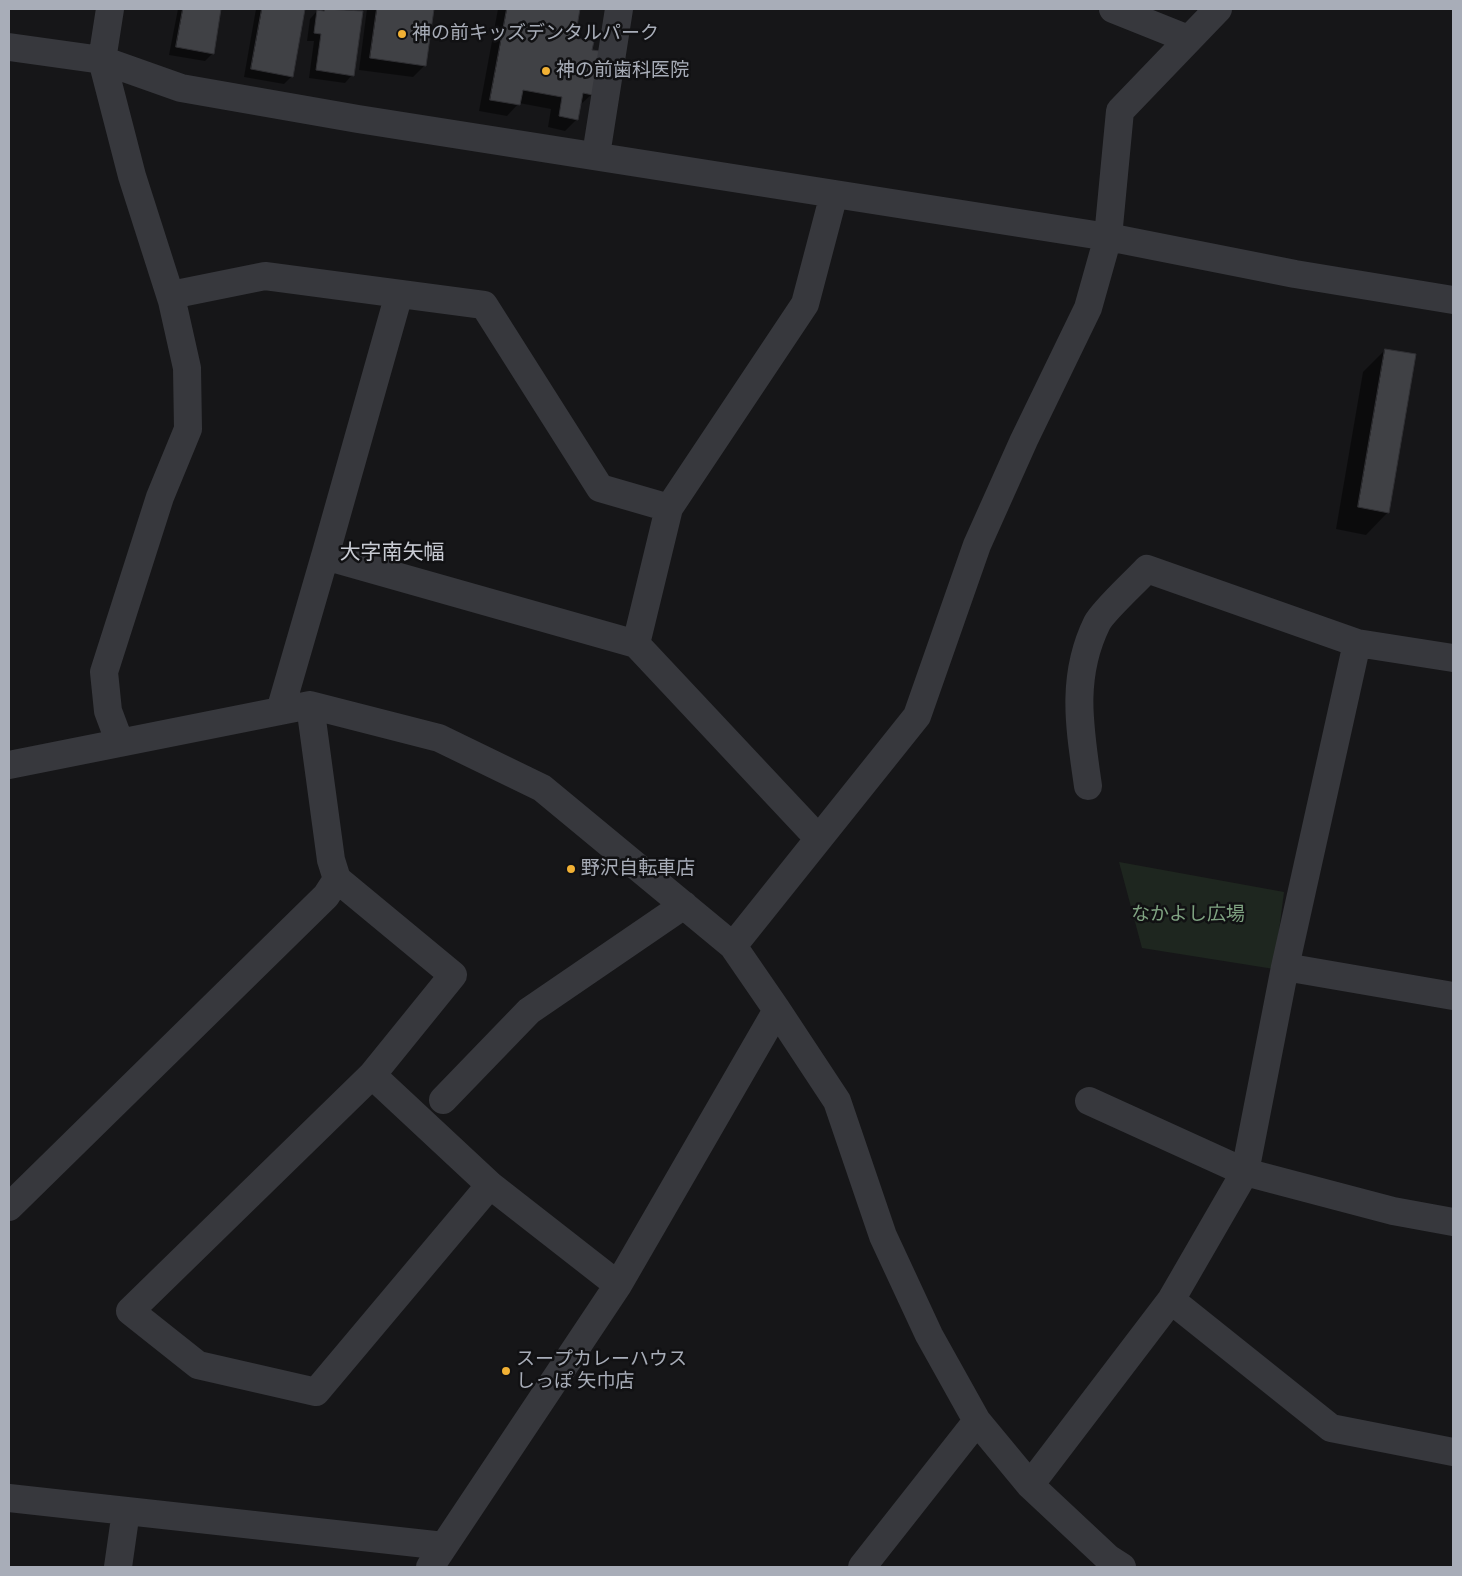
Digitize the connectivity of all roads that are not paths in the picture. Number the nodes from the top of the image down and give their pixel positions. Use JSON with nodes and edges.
{"nodes":[{"id":1,"x":110,"y":9,"type":"edge"},
{"id":2,"x":619,"y":9,"type":"edge"},
{"id":3,"x":1113,"y":9,"type":"edge"},
{"id":4,"x":1218,"y":9,"type":"edge"},
{"id":5,"x":1188,"y":39,"type":"junction"},
{"id":6,"x":9,"y":47,"type":"edge"},
{"id":7,"x":102,"y":60,"type":"junction"},
{"id":8,"x":596,"y":155,"type":"junction"},
{"id":9,"x":834,"y":194,"type":"junction"},
{"id":10,"x":1108,"y":237,"type":"junction"},
{"id":11,"x":399,"y":294,"type":"junction"},
{"id":12,"x":170,"y":295,"type":"junction"},
{"id":13,"x":1453,"y":300,"type":"edge"},
{"id":14,"x":669,"y":508,"type":"junction"},
{"id":15,"x":325,"y":556,"type":"junction"},
{"id":16,"x":1357,"y":643,"type":"junction"},
{"id":17,"x":636,"y":644,"type":"junction"},
{"id":18,"x":1453,"y":658,"type":"edge"},
{"id":19,"x":310,"y":705,"type":"junction"},
{"id":20,"x":280,"y":711,"type":"junction"},
{"id":21,"x":120,"y":743,"type":"junction"},
{"id":22,"x":9,"y":764,"type":"edge"},
{"id":23,"x":1088,"y":786,"type":"dead end"},
{"id":24,"x":818,"y":838,"type":"junction"},
{"id":25,"x":337,"y":879,"type":"junction"},
{"id":26,"x":684,"y":905,"type":"junction"},
{"id":27,"x":733,"y":946,"type":"junction"},
{"id":28,"x":1285,"y":967,"type":"junction"},
{"id":29,"x":1453,"y":996,"type":"edge"},
{"id":30,"x":777,"y":1010,"type":"junction"},
{"id":31,"x":372,"y":1075,"type":"junction"},
{"id":32,"x":443,"y":1100,"type":"dead end"},
{"id":33,"x":1089,"y":1101,"type":"dead end"},
{"id":34,"x":1245,"y":1172,"type":"junction"},
{"id":35,"x":490,"y":1185,"type":"junction"},
{"id":36,"x":9,"y":1207,"type":"edge"},
{"id":37,"x":1453,"y":1222,"type":"edge"},
{"id":38,"x":618,"y":1285,"type":"junction"},
{"id":39,"x":1171,"y":1300,"type":"junction"},
{"id":40,"x":976,"y":1421,"type":"junction"},
{"id":41,"x":1453,"y":1452,"type":"edge"},
{"id":42,"x":1030,"y":1485,"type":"junction"},
{"id":43,"x":9,"y":1498,"type":"edge"},
{"id":44,"x":126,"y":1511,"type":"junction"},
{"id":45,"x":437,"y":1557,"type":"edge"},
{"id":46,"x":1110,"y":1564,"type":"edge"},
{"id":47,"x":118,"y":1567,"type":"edge"},
{"id":48,"x":862,"y":1567,"type":"edge"}],
"edges":[{"from":1,"to":7,"type":"street"},
{"from":2,"to":8,"type":"street"},
{"from":3,"to":5,"type":"street"},
{"from":4,"to":5,"type":"street"},
{"from":5,"to":10,"type":"street"},
{"from":6,"to":7,"type":"street"},
{"from":7,"to":8,"type":"street"},
{"from":7,"to":12,"type":"street"},
{"from":8,"to":9,"type":"street"},
{"from":9,"to":10,"type":"street"},
{"from":9,"to":14,"type":"street"},
{"from":10,"to":13,"type":"street"},
{"from":10,"to":24,"type":"street"},
{"from":11,"to":12,"type":"street"},
{"from":11,"to":14,"type":"street"},
{"from":11,"to":15,"type":"street"},
{"from":12,"to":21,"type":"street"},
{"from":14,"to":17,"type":"street"},
{"from":15,"to":17,"type":"street"},
{"from":15,"to":20,"type":"street"},
{"from":16,"to":18,"type":"street"},
{"from":16,"to":23,"type":"street"},
{"from":16,"to":28,"type":"street"},
{"from":17,"to":24,"type":"street"},
{"from":19,"to":20,"type":"street"},
{"from":19,"to":25,"type":"street"},
{"from":19,"to":26,"type":"street"},
{"from":20,"to":21,"type":"street"},
{"from":21,"to":22,"type":"street"},
{"from":24,"to":27,"type":"street"},
{"from":25,"to":31,"type":"street"},
{"from":25,"to":36,"type":"street"},
{"from":26,"to":27,"type":"street"},
{"from":26,"to":32,"type":"street"},
{"from":27,"to":30,"type":"street"},
{"from":28,"to":29,"type":"street"},
{"from":28,"to":34,"type":"street"},
{"from":30,"to":38,"type":"street"},
{"from":30,"to":40,"type":"street"},
{"from":31,"to":35,"type":"street"},
{"from":31,"to":35,"type":"street"},
{"from":33,"to":34,"type":"street"},
{"from":34,"to":37,"type":"street"},
{"from":34,"to":39,"type":"street"},
{"from":35,"to":38,"type":"street"},
{"from":38,"to":45,"type":"street"},
{"from":39,"to":41,"type":"street"},
{"from":39,"to":42,"type":"street"},
{"from":40,"to":42,"type":"street"},
{"from":40,"to":48,"type":"street"},
{"from":42,"to":46,"type":"street"},
{"from":43,"to":44,"type":"street"},
{"from":44,"to":45,"type":"street"},
{"from":44,"to":47,"type":"street"}]}
